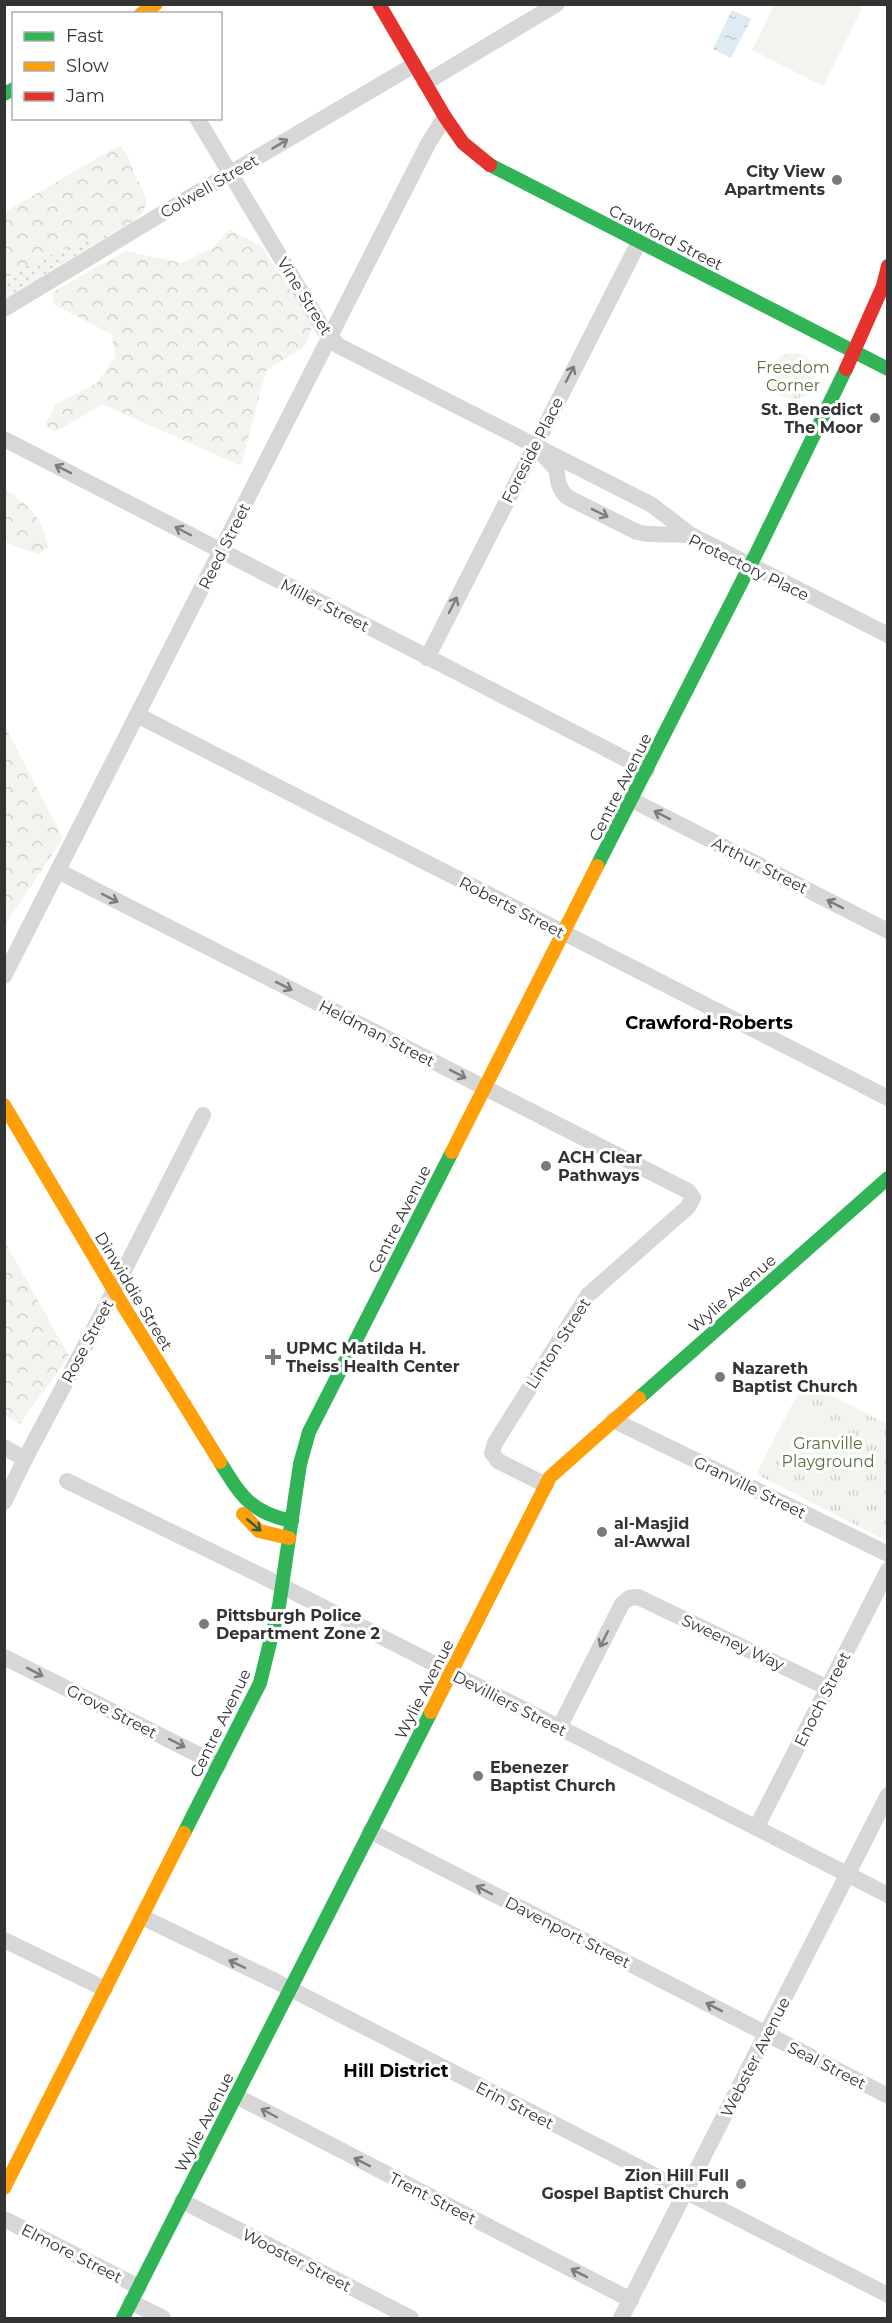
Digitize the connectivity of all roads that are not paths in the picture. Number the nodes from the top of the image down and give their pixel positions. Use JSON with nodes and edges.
{"nodes":[{"id":1,"x":379,"y":4,"type":"edge"},
{"id":2,"x":557,"y":4,"type":"edge"},
{"id":3,"x":414,"y":65,"type":"junction"},
{"id":4,"x":425,"y":83,"type":"junction"},
{"id":5,"x":445,"y":117,"type":"junction"},
{"id":6,"x":197,"y":120,"type":"edge"},
{"id":7,"x":230,"y":174,"type":"junction"},
{"id":8,"x":639,"y":242,"type":"junction"},
{"id":9,"x":888,"y":266,"type":"edge"},
{"id":10,"x":885,"y":282,"type":"edge"},
{"id":11,"x":4,"y":309,"type":"edge"},
{"id":12,"x":331,"y":338,"type":"junction"},
{"id":13,"x":854,"y":352,"type":"junction"},
{"id":14,"x":888,"y":369,"type":"edge"},
{"id":15,"x":4,"y":439,"type":"edge"},
{"id":16,"x":534,"y":445,"type":"junction"},
{"id":17,"x":578,"y":466,"type":"junction"},
{"id":18,"x":562,"y":491,"type":"junction"},
{"id":19,"x":660,"y":509,"type":"junction"},
{"id":20,"x":648,"y":534,"type":"junction"},
{"id":21,"x":691,"y":535,"type":"junction"},
{"id":22,"x":221,"y":551,"type":"junction"},
{"id":23,"x":751,"y":565,"type":"junction"},
{"id":24,"x":888,"y":635,"type":"edge"},
{"id":25,"x":427,"y":658,"type":"junction"},
{"id":26,"x":137,"y":715,"type":"junction"},
{"id":27,"x":647,"y":770,"type":"junction"},
{"id":28,"x":632,"y":800,"type":"junction"},
{"id":29,"x":58,"y":872,"type":"junction"},
{"id":30,"x":888,"y":931,"type":"edge"},
{"id":31,"x":564,"y":933,"type":"junction"},
{"id":32,"x":4,"y":976,"type":"edge"},
{"id":33,"x":484,"y":1087,"type":"junction"},
{"id":34,"x":888,"y":1098,"type":"edge"},
{"id":35,"x":4,"y":1105,"type":"edge"},
{"id":36,"x":203,"y":1115,"type":"dead end"},
{"id":37,"x":888,"y":1178,"type":"edge"},
{"id":38,"x":693,"y":1197,"type":"joint"},
{"id":39,"x":114,"y":1290,"type":"junction"},
{"id":40,"x":613,"y":1420,"type":"junction"},
{"id":41,"x":4,"y":1447,"type":"edge"},
{"id":42,"x":25,"y":1459,"type":"junction"},
{"id":43,"x":67,"y":1481,"type":"dead end"},
{"id":44,"x":546,"y":1485,"type":"junction"},
{"id":45,"x":238,"y":1492,"type":"junction"},
{"id":46,"x":4,"y":1502,"type":"edge"},
{"id":47,"x":292,"y":1521,"type":"junction"},
{"id":48,"x":289,"y":1538,"type":"junction"},
{"id":49,"x":888,"y":1554,"type":"edge"},
{"id":50,"x":888,"y":1570,"type":"edge"},
{"id":51,"x":282,"y":1586,"type":"junction"},
{"id":52,"x":4,"y":1657,"type":"edge"},
{"id":53,"x":451,"y":1673,"type":"junction"},
{"id":54,"x":828,"y":1688,"type":"junction"},
{"id":55,"x":559,"y":1728,"type":"junction"},
{"id":56,"x":219,"y":1765,"type":"junction"},
{"id":57,"x":888,"y":1795,"type":"edge"},
{"id":58,"x":756,"y":1828,"type":"junction"},
{"id":59,"x":370,"y":1832,"type":"junction"},
{"id":60,"x":847,"y":1875,"type":"junction"},
{"id":61,"x":888,"y":1895,"type":"edge"},
{"id":62,"x":142,"y":1917,"type":"junction"},
{"id":63,"x":4,"y":1940,"type":"edge"},
{"id":64,"x":105,"y":1989,"type":"junction"},
{"id":65,"x":290,"y":1989,"type":"junction"},
{"id":66,"x":766,"y":2033,"type":"junction"},
{"id":67,"x":236,"y":2096,"type":"junction"},
{"id":68,"x":888,"y":2096,"type":"edge"},
{"id":69,"x":4,"y":2188,"type":"edge"},
{"id":70,"x":685,"y":2192,"type":"junction"},
{"id":71,"x":182,"y":2201,"type":"junction"},
{"id":72,"x":4,"y":2219,"type":"edge"},
{"id":73,"x":139,"y":2287,"type":"junction"},
{"id":74,"x":888,"y":2295,"type":"edge"},
{"id":75,"x":631,"y":2300,"type":"junction"},
{"id":76,"x":131,"y":2302,"type":"junction"},
{"id":77,"x":123,"y":2319,"type":"edge"},
{"id":78,"x":163,"y":2319,"type":"edge"},
{"id":79,"x":411,"y":2319,"type":"edge"},
{"id":80,"x":621,"y":2319,"type":"edge"}],
"edges":[{"from":1,"to":3,"type":"street","name":"Crawford Street"},
{"from":2,"to":4,"type":"street"},
{"from":3,"to":4,"type":"street","name":"Crawford Street"},
{"from":7,"to":3,"type":"street","name":"Colwell Street","one_way":true},
{"from":4,"to":5,"type":"street","name":"Crawford Street"},
{"from":5,"to":8,"type":"street","name":"Crawford Street"},
{"from":5,"to":12,"type":"street","name":"Reed Street"},
{"from":6,"to":7,"type":"street","name":"Vine Street"},
{"from":7,"to":11,"type":"street","name":"Colwell Street"},
{"from":7,"to":12,"type":"street","name":"Vine Street"},
{"from":8,"to":13,"type":"street","name":"Crawford Street"},
{"from":16,"to":8,"type":"street","name":"Foreside Place","one_way":true},
{"from":9,"to":10,"type":"street","name":"Centre Avenue"},
{"from":10,"to":13,"type":"street","name":"Centre Avenue"},
{"from":12,"to":16,"type":"street","name":"Vine Street"},
{"from":12,"to":22,"type":"street","name":"Reed Street"},
{"from":13,"to":14,"type":"street","name":"Crawford Street"},
{"from":13,"to":23,"type":"street","name":"Centre Avenue"},
{"from":22,"to":15,"type":"street","name":"Miller Street","one_way":true},
{"from":16,"to":17,"type":"street","name":"Vine Street"},
{"from":16,"to":18,"type":"street"},
{"from":25,"to":16,"type":"street","name":"Foreside Place","one_way":true},
{"from":17,"to":18,"type":"street"},
{"from":17,"to":19,"type":"street","name":"Vine Street"},
{"from":18,"to":20,"type":"street","name":"Protectory Place","one_way":true},
{"from":19,"to":20,"type":"street"},
{"from":19,"to":21,"type":"street","name":"Vine Street"},
{"from":20,"to":21,"type":"street","name":"Protectory Place"},
{"from":21,"to":23,"type":"street","name":"Protectory Place"},
{"from":22,"to":25,"type":"street","name":"Miller Street"},
{"from":22,"to":26,"type":"street","name":"Reed Street"},
{"from":23,"to":24,"type":"street","name":"Protectory Place"},
{"from":23,"to":27,"type":"street","name":"Centre Avenue"},
{"from":25,"to":27,"type":"street","name":"Miller Street"},
{"from":26,"to":29,"type":"street","name":"Reed Street"},
{"from":26,"to":31,"type":"street","name":"Roberts Street"},
{"from":27,"to":28,"type":"street","name":"Centre Avenue"},
{"from":30,"to":28,"type":"street","name":"Arthur Street","one_way":true},
{"from":28,"to":31,"type":"street","name":"Centre Avenue"},
{"from":29,"to":32,"type":"street","name":"Reed Street"},
{"from":29,"to":33,"type":"street","name":"Heldman Street","one_way":true},
{"from":31,"to":33,"type":"street","name":"Centre Avenue"},
{"from":31,"to":34,"type":"street","name":"Roberts Street"},
{"from":33,"to":38,"type":"street","name":"Heldman Street"},
{"from":33,"to":47,"type":"street","name":"Centre Avenue"},
{"from":35,"to":39,"type":"street","name":"Dinwiddie Street"},
{"from":36,"to":39,"type":"street","name":"Rose Street"},
{"from":37,"to":40,"type":"street","name":"Wylie Avenue"},
{"from":38,"to":44,"type":"street","name":"Linton Street"},
{"from":39,"to":42,"type":"street","name":"Rose Street"},
{"from":39,"to":45,"type":"street","name":"Dinwiddie Street"},
{"from":40,"to":44,"type":"street","name":"Wylie Avenue"},
{"from":40,"to":49,"type":"street","name":"Granville Street"},
{"from":41,"to":42,"type":"street"},
{"from":42,"to":46,"type":"street","name":"Rose Street"},
{"from":43,"to":51,"type":"street","name":"Devilliers Street"},
{"from":44,"to":53,"type":"street","name":"Wylie Avenue"},
{"from":45,"to":47,"type":"street","name":"Dinwiddie Street"},
{"from":45,"to":48,"type":"street","name":"Dinwiddie Street","one_way":true},
{"from":47,"to":48,"type":"street","name":"Centre Avenue"},
{"from":48,"to":51,"type":"street","name":"Centre Avenue"},
{"from":50,"to":54,"type":"street","name":"Enoch Street"},
{"from":51,"to":53,"type":"street","name":"Devilliers Street"},
{"from":51,"to":56,"type":"street","name":"Centre Avenue"},
{"from":52,"to":56,"type":"street","name":"Grove Street","one_way":true},
{"from":53,"to":55,"type":"street","name":"Devilliers Street"},
{"from":53,"to":59,"type":"street","name":"Wylie Avenue"},
{"from":54,"to":55,"type":"street","name":"Sweeney Way","one_way":true},
{"from":54,"to":58,"type":"street","name":"Enoch Street"},
{"from":55,"to":58,"type":"street","name":"Devilliers Street"},
{"from":56,"to":62,"type":"street","name":"Centre Avenue"},
{"from":57,"to":60,"type":"street","name":"Webster Avenue"},
{"from":58,"to":60,"type":"street","name":"Devilliers Street"},
{"from":59,"to":65,"type":"street","name":"Wylie Avenue"},
{"from":66,"to":59,"type":"street","name":"Davenport Street","one_way":true},
{"from":60,"to":61,"type":"street","name":"Devilliers Street"},
{"from":60,"to":66,"type":"street","name":"Webster Avenue"},
{"from":62,"to":64,"type":"street","name":"Centre Avenue"},
{"from":65,"to":62,"type":"street","name":"Erin Street","one_way":true},
{"from":63,"to":64,"type":"street"},
{"from":64,"to":69,"type":"street","name":"Centre Avenue"},
{"from":65,"to":67,"type":"street","name":"Wylie Avenue"},
{"from":65,"to":70,"type":"street","name":"Erin Street"},
{"from":66,"to":68,"type":"street","name":"Seal Street"},
{"from":66,"to":70,"type":"street","name":"Webster Avenue"},
{"from":67,"to":71,"type":"street","name":"Wylie Avenue"},
{"from":75,"to":67,"type":"street","name":"Trent Street","one_way":true},
{"from":70,"to":74,"type":"street","name":"Erin Street"},
{"from":70,"to":75,"type":"street","name":"Webster Avenue"},
{"from":71,"to":73,"type":"street","name":"Wylie Avenue"},
{"from":71,"to":79,"type":"street","name":"Wooster Street"},
{"from":72,"to":73,"type":"street","name":"Elmore Street"},
{"from":73,"to":76,"type":"street","name":"Wylie Avenue"},
{"from":75,"to":80,"type":"street","name":"Webster Avenue"},
{"from":76,"to":77,"type":"street","name":"Wylie Avenue"},
{"from":76,"to":78,"type":"street","name":"Elmore Street"}]}
